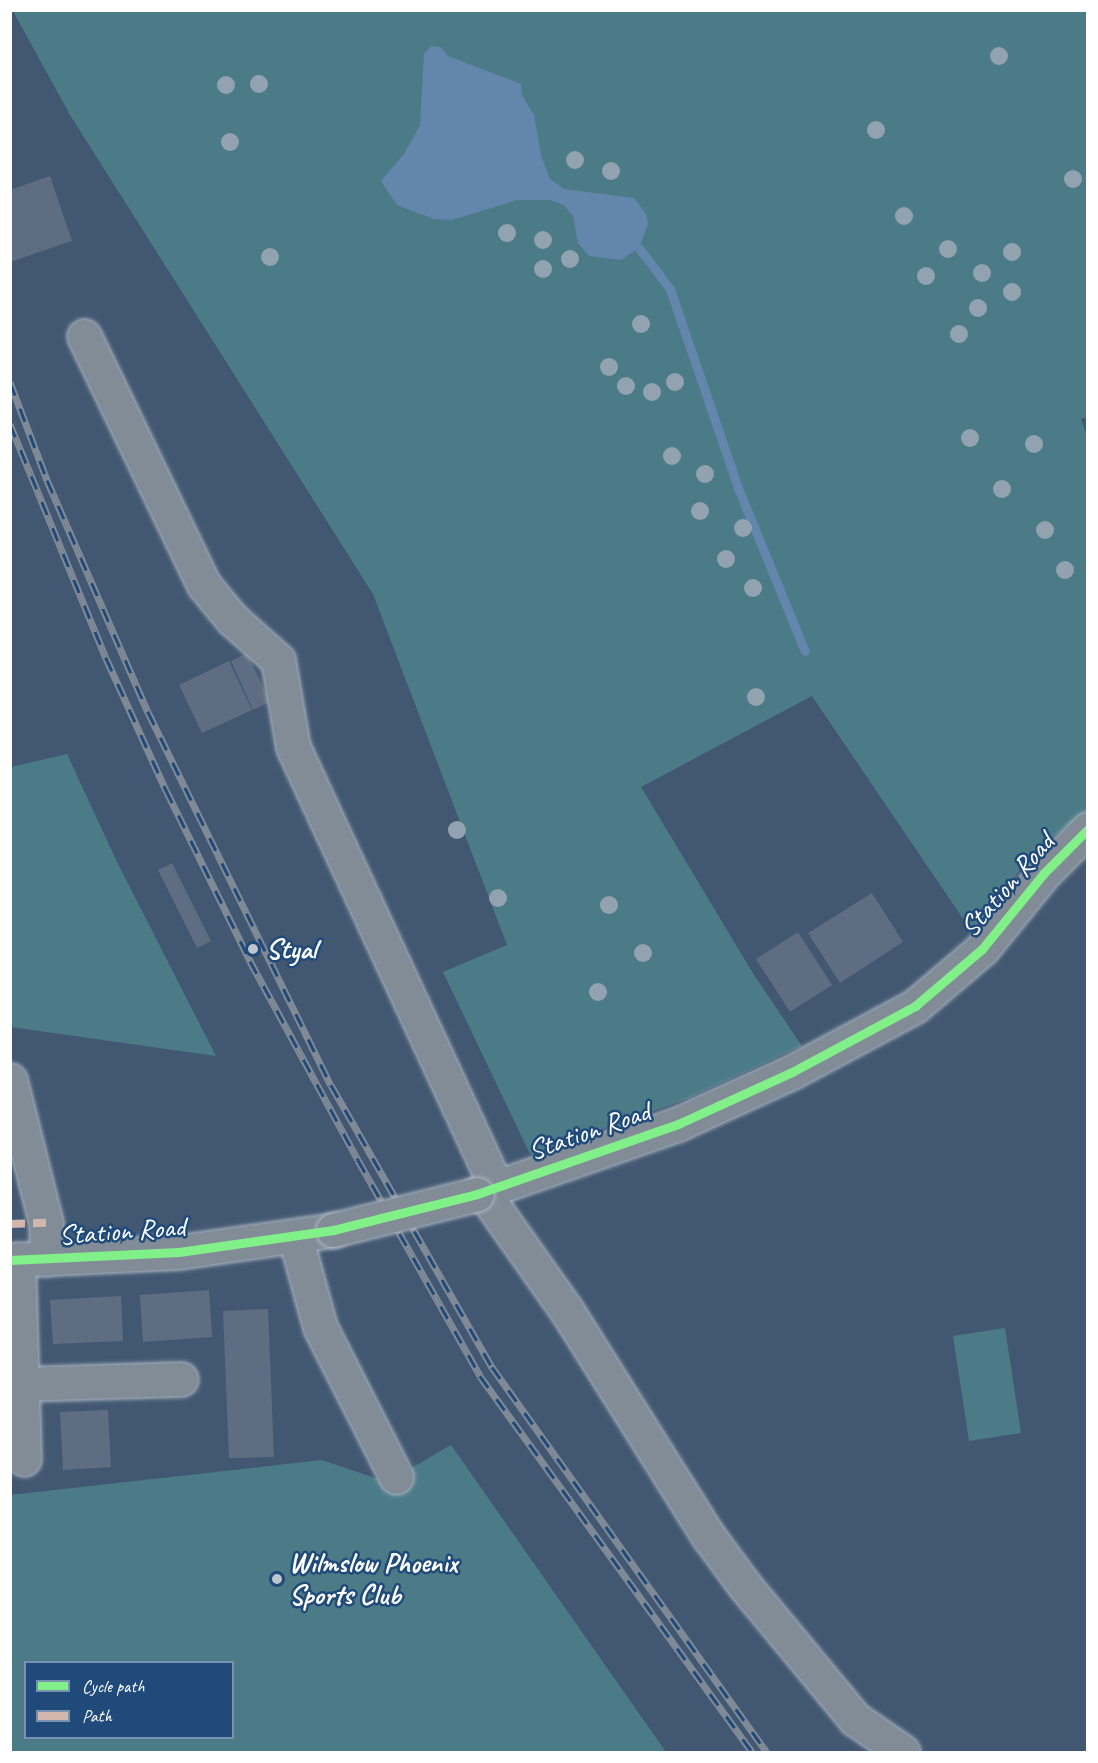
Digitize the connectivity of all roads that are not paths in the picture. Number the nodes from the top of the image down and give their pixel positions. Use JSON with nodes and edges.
{"nodes":[{"id":1,"x":84,"y":336,"type":"dead end"},
{"id":2,"x":1088,"y":830,"type":"edge"},
{"id":3,"x":10,"y":1080,"type":"edge"},
{"id":4,"x":486,"y":1191,"type":"junction"},
{"id":5,"x":295,"y":1236,"type":"junction"},
{"id":6,"x":25,"y":1259,"type":"edge"},
{"id":7,"x":181,"y":1379,"type":"dead end"},
{"id":8,"x":21,"y":1384,"type":"junction"},
{"id":9,"x":24,"y":1459,"type":"dead end"},
{"id":10,"x":396,"y":1477,"type":"dead end"},
{"id":11,"x":903,"y":1752,"type":"edge"}],
"edges":[{"from":1,"to":4,"type":"street"},
{"from":2,"to":4,"type":"street","name":"Station Road"},
{"from":3,"to":6,"type":"street"},
{"from":4,"to":5,"type":"street","name":"Station Road","bridge":true},
{"from":4,"to":11,"type":"street"},
{"from":5,"to":6,"type":"street","name":"Station Road"},
{"from":5,"to":10,"type":"street"},
{"from":6,"to":8,"type":"street"},
{"from":7,"to":8,"type":"street"},
{"from":8,"to":9,"type":"street"}]}
